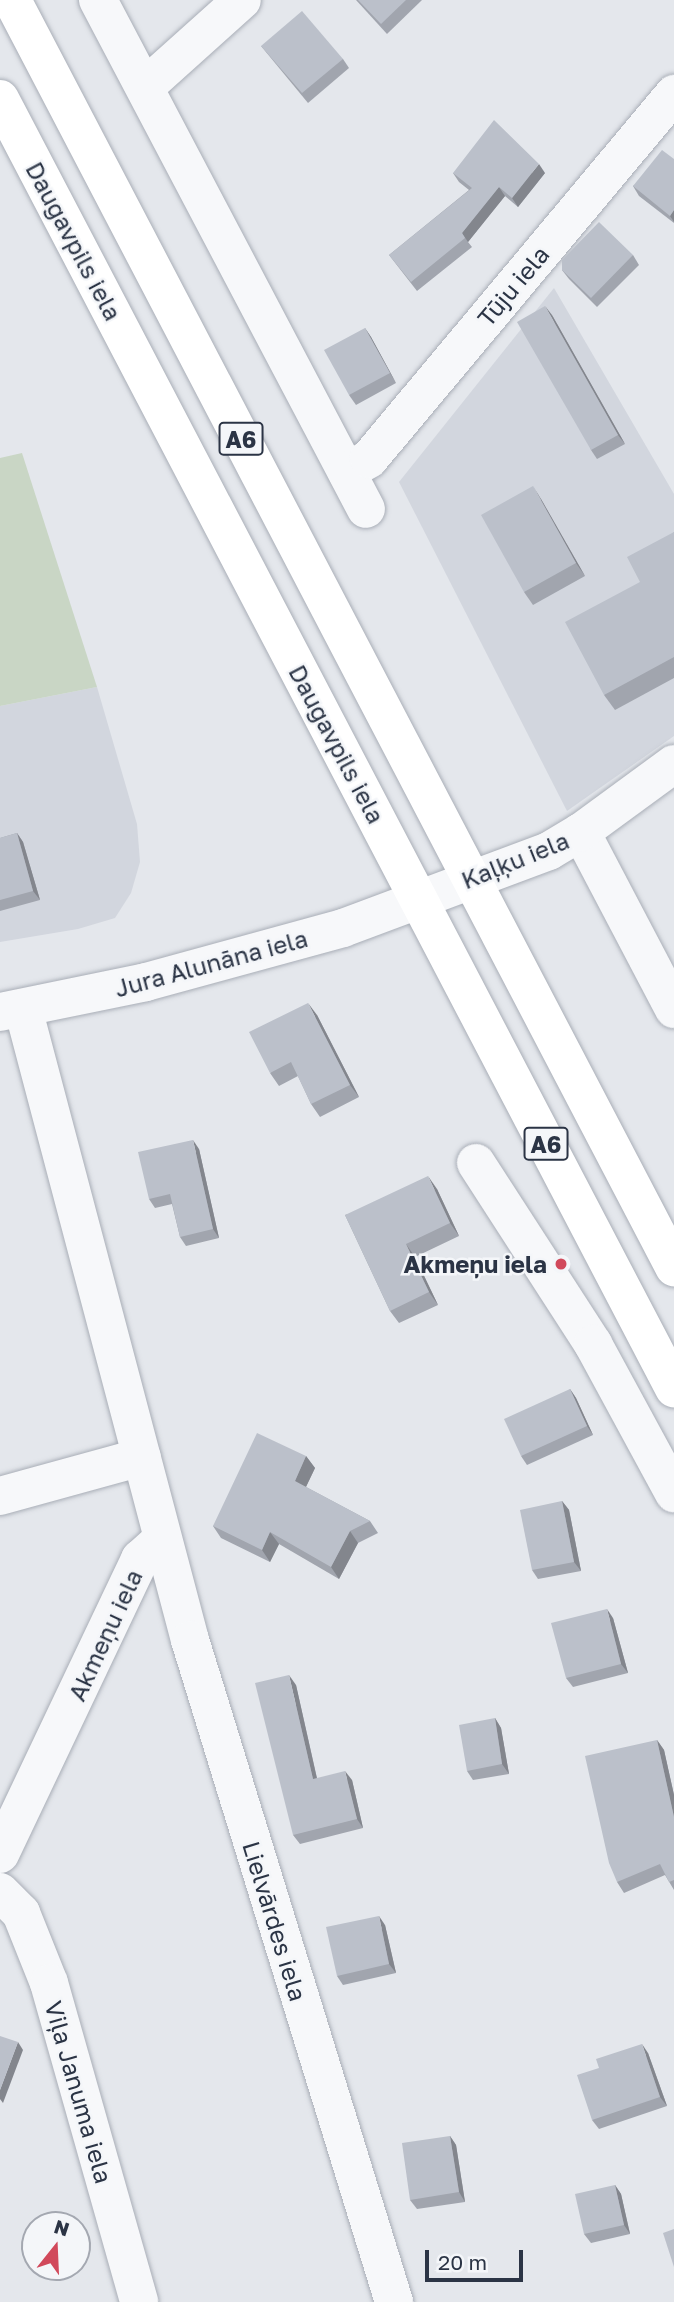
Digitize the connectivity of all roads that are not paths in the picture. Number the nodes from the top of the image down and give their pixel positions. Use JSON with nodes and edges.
{"nodes":[{"id":1,"x":12,"y":0,"type":"edge"},
{"id":2,"x":98,"y":0,"type":"edge"},
{"id":3,"x":242,"y":0,"type":"edge"},
{"id":4,"x":145,"y":87,"type":"junction"},
{"id":5,"x":674,"y":94,"type":"edge"},
{"id":6,"x":0,"y":99,"type":"edge"},
{"id":7,"x":347,"y":472,"type":"junction"},
{"id":8,"x":366,"y":509,"type":"dead end"},
{"id":9,"x":674,"y":764,"type":"edge"},
{"id":10,"x":581,"y":832,"type":"junction"},
{"id":11,"x":471,"y":878,"type":"junction"},
{"id":12,"x":419,"y":899,"type":"junction"},
{"id":13,"x":674,"y":1009,"type":"edge"},
{"id":14,"x":11,"y":1010,"type":"edge"},
{"id":15,"x":476,"y":1163,"type":"dead end"},
{"id":16,"x":674,"y":1267,"type":"edge"},
{"id":17,"x":674,"y":1388,"type":"edge"},
{"id":18,"x":142,"y":1457,"type":"junction"},
{"id":19,"x":674,"y":1493,"type":"edge"},
{"id":20,"x":0,"y":1496,"type":"edge"},
{"id":21,"x":161,"y":1540,"type":"junction"},
{"id":22,"x":0,"y":1854,"type":"edge"},
{"id":23,"x":0,"y":1892,"type":"edge"},
{"id":24,"x":139,"y":2302,"type":"edge"},
{"id":25,"x":394,"y":2302,"type":"edge"}],
"edges":[{"from":1,"to":11,"type":"highway","number":"A6"},
{"from":2,"to":4,"type":"street"},
{"from":3,"to":4,"type":"street"},
{"from":4,"to":7,"type":"street"},
{"from":5,"to":7,"type":"street","name":"Tūju iela"},
{"from":6,"to":12,"type":"highway","name":"Daugavpils iela","number":"A6"},
{"from":7,"to":8,"type":"street"},
{"from":9,"to":10,"type":"street","name":"Kaļķu iela"},
{"from":10,"to":11,"type":"street","name":"Kaļķu iela"},
{"from":10,"to":13,"type":"street"},
{"from":11,"to":12,"type":"street","name":"Kaļķu iela"},
{"from":11,"to":16,"type":"highway","number":"A6"},
{"from":12,"to":14,"type":"street","name":"Jura Alunāna iela"},
{"from":12,"to":17,"type":"highway","name":"Daugavpils iela","number":"A6"},
{"from":14,"to":18,"type":"street"},
{"from":15,"to":19,"type":"street"},
{"from":18,"to":20,"type":"street"},
{"from":18,"to":21,"type":"street"},
{"from":21,"to":22,"type":"street","name":"Akmeņu iela"},
{"from":21,"to":25,"type":"street","name":"Lielvārdes iela"},
{"from":23,"to":24,"type":"street","name":"Viļa Januma iela"}]}
